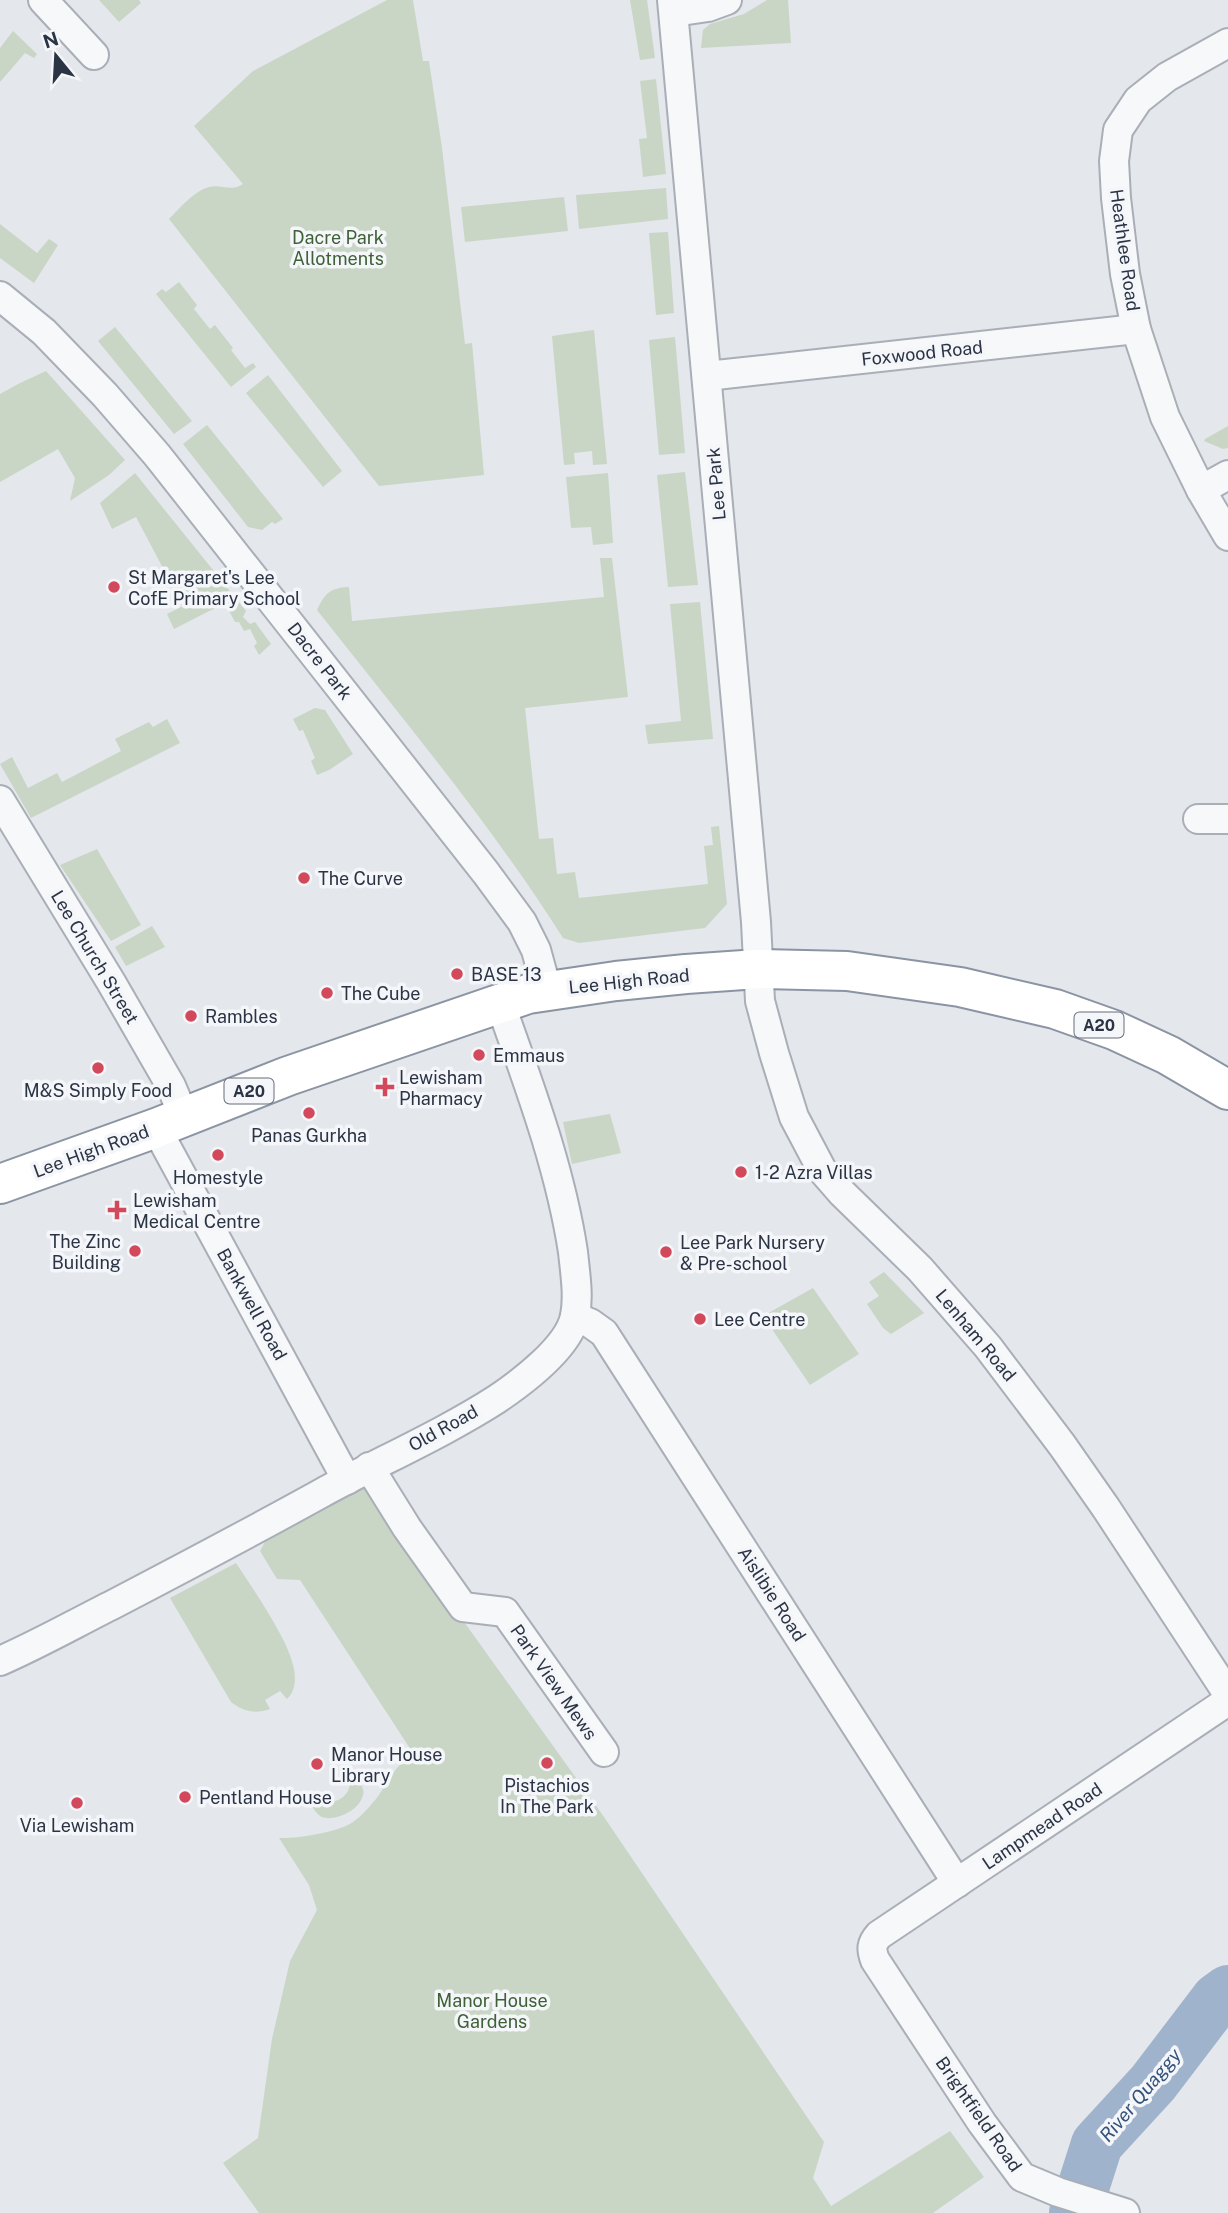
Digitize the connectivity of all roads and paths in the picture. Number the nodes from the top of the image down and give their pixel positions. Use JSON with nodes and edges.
{"nodes":[{"id":1,"x":43,"y":0,"type":"edge"},
{"id":2,"x":727,"y":0,"type":"edge"},
{"id":3,"x":673,"y":6,"type":"edge"},
{"id":4,"x":1228,"y":43,"type":"edge"},
{"id":5,"x":94,"y":55,"type":"dead end"},
{"id":6,"x":0,"y":296,"type":"edge"},
{"id":7,"x":1136,"y":329,"type":"junction"},
{"id":8,"x":707,"y":376,"type":"junction"},
{"id":9,"x":1228,"y":475,"type":"edge"},
{"id":10,"x":1201,"y":490,"type":"junction"},
{"id":11,"x":1228,"y":536,"type":"edge"},
{"id":12,"x":0,"y":800,"type":"edge"},
{"id":13,"x":1198,"y":819,"type":"dead end"},
{"id":14,"x":1228,"y":819,"type":"edge"},
{"id":15,"x":758,"y":969,"type":"junction"},
{"id":16,"x":547,"y":990,"type":"junction"},
{"id":17,"x":500,"y":1003,"type":"junction"},
{"id":18,"x":1228,"y":1090,"type":"edge"},
{"id":19,"x":170,"y":1123,"type":"junction"},
{"id":20,"x":0,"y":1184,"type":"edge"},
{"id":21,"x":575,"y":1317,"type":"junction"},
{"id":22,"x":358,"y":1474,"type":"junction"},
{"id":23,"x":0,"y":1661,"type":"edge"},
{"id":24,"x":1228,"y":1694,"type":"edge"},
{"id":25,"x":1228,"y":1701,"type":"edge"},
{"id":26,"x":604,"y":1752,"type":"dead end"},
{"id":27,"x":957,"y":1883,"type":"junction"},
{"id":28,"x":875,"y":1960,"type":"joint"},
{"id":29,"x":1125,"y":2213,"type":"edge"}],
"edges":[{"from":1,"to":5,"type":"street"},
{"from":2,"to":3,"type":"street"},
{"from":3,"to":8,"type":"street","name":"Lee Park"},
{"from":4,"to":7,"type":"street","name":"Heathlee Road"},
{"from":6,"to":16,"type":"street","name":"Dacre Park"},
{"from":7,"to":8,"type":"street","name":"Foxwood Road"},
{"from":7,"to":10,"type":"street","name":"Heathlee Road"},
{"from":8,"to":15,"type":"street","name":"Lee Park"},
{"from":9,"to":10,"type":"street"},
{"from":10,"to":11,"type":"street","name":"Heathlee Road"},
{"from":12,"to":19,"type":"street","name":"Lee Church Street"},
{"from":13,"to":14,"type":"street"},
{"from":15,"to":16,"type":"highway","name":"Lee High Road","number":"A20"},
{"from":15,"to":18,"type":"highway","name":"Lee High Road","number":"A20"},
{"from":15,"to":24,"type":"street","name":"Lenham Road"},
{"from":16,"to":17,"type":"highway","name":"Lee High Road","number":"A20"},
{"from":17,"to":19,"type":"highway","name":"Lee High Road","number":"A20"},
{"from":17,"to":21,"type":"street","name":"Old Road"},
{"from":19,"to":20,"type":"highway","name":"Lee High Road","number":"A20"},
{"from":19,"to":22,"type":"street","name":"Bankwell Road"},
{"from":21,"to":22,"type":"street","name":"Old Road"},
{"from":21,"to":27,"type":"street","name":"Aislibie Road"},
{"from":22,"to":23,"type":"street","name":"Old Road"},
{"from":22,"to":26,"type":"street","name":"Park View Mews"},
{"from":25,"to":27,"type":"street","name":"Lampmead Road"},
{"from":27,"to":28,"type":"street","name":"Lampmead Road"},
{"from":28,"to":29,"type":"street","name":"Brightfield Road"}]}
